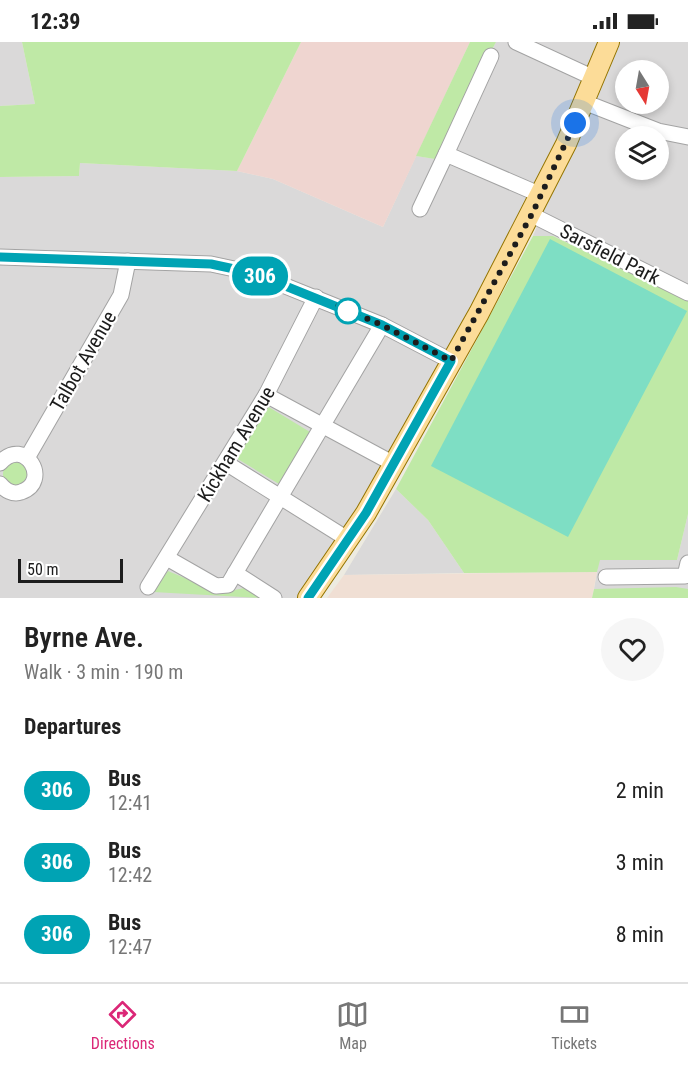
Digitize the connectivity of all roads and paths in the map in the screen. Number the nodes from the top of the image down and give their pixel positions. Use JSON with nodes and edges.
{"nodes":[{"id":1,"x":516,"y":42,"type":"edge"},
{"id":2,"x":609,"y":42,"type":"edge"},
{"id":3,"x":491,"y":56,"type":"dead end"},
{"id":4,"x":594,"y":78,"type":"junction"},
{"id":5,"x":584,"y":102,"type":"junction"},
{"id":6,"x":688,"y":137,"type":"edge"},
{"id":7,"x":446,"y":154,"type":"junction"},
{"id":8,"x":541,"y":195,"type":"junction"},
{"id":9,"x":420,"y":209,"type":"dead end"},
{"id":10,"x":532,"y":214,"type":"junction"},
{"id":11,"x":0,"y":257,"type":"edge"},
{"id":12,"x":128,"y":261,"type":"junction"},
{"id":13,"x":688,"y":294,"type":"edge"},
{"id":14,"x":316,"y":297,"type":"junction"},
{"id":15,"x":382,"y":325,"type":"junction"},
{"id":16,"x":451,"y":361,"type":"junction"},
{"id":17,"x":266,"y":395,"type":"junction"},
{"id":18,"x":322,"y":424,"type":"junction"},
{"id":19,"x":27,"y":458,"type":"junction"},
{"id":20,"x":0,"y":463,"type":"edge"},
{"id":21,"x":226,"y":463,"type":"junction"},
{"id":22,"x":394,"y":464,"type":"junction"},
{"id":23,"x":0,"y":484,"type":"edge"},
{"id":24,"x":280,"y":495,"type":"junction"},
{"id":25,"x":349,"y":540,"type":"junction"},
{"id":26,"x":167,"y":558,"type":"junction"},
{"id":27,"x":687,"y":572,"type":"edge"},
{"id":28,"x":235,"y":573,"type":"junction"},
{"id":29,"x":606,"y":577,"type":"dead end"},
{"id":30,"x":148,"y":586,"type":"dead end"},
{"id":31,"x":274,"y":598,"type":"edge"},
{"id":32,"x":308,"y":598,"type":"edge"}],
"edges":[{"from":1,"to":4,"type":"street"},
{"from":2,"to":4,"type":"main road"},
{"from":3,"to":7,"type":"street"},
{"from":4,"to":5,"type":"main road"},
{"from":5,"to":6,"type":"street"},
{"from":5,"to":8,"type":"main road"},
{"from":7,"to":8,"type":"street"},
{"from":7,"to":9,"type":"street"},
{"from":8,"to":10,"type":"main road"},
{"from":10,"to":13,"type":"street","name":"Sarsfield Park"},
{"from":10,"to":16,"type":"main road"},
{"from":11,"to":12,"type":"street"},
{"from":12,"to":14,"type":"street"},
{"from":12,"to":19,"type":"street","name":"Talbot Avenue"},
{"from":14,"to":15,"type":"street"},
{"from":14,"to":17,"type":"street","name":"Kickham Avenue"},
{"from":15,"to":16,"type":"street"},
{"from":15,"to":18,"type":"street"},
{"from":16,"to":22,"type":"main road"},
{"from":17,"to":18,"type":"street"},
{"from":17,"to":21,"type":"street","name":"Kickham Avenue"},
{"from":18,"to":22,"type":"street"},
{"from":18,"to":24,"type":"street"},
{"from":19,"to":20,"type":"street"},
{"from":19,"to":23,"type":"street"},
{"from":21,"to":24,"type":"street"},
{"from":21,"to":26,"type":"street","name":"Kickham Avenue"},
{"from":22,"to":25,"type":"main road"},
{"from":24,"to":25,"type":"street"},
{"from":24,"to":28,"type":"street"},
{"from":25,"to":32,"type":"main road"},
{"from":26,"to":28,"type":"street"},
{"from":26,"to":30,"type":"street","name":"Kickham Avenue"},
{"from":27,"to":29,"type":"street"},
{"from":28,"to":31,"type":"street"}]}
